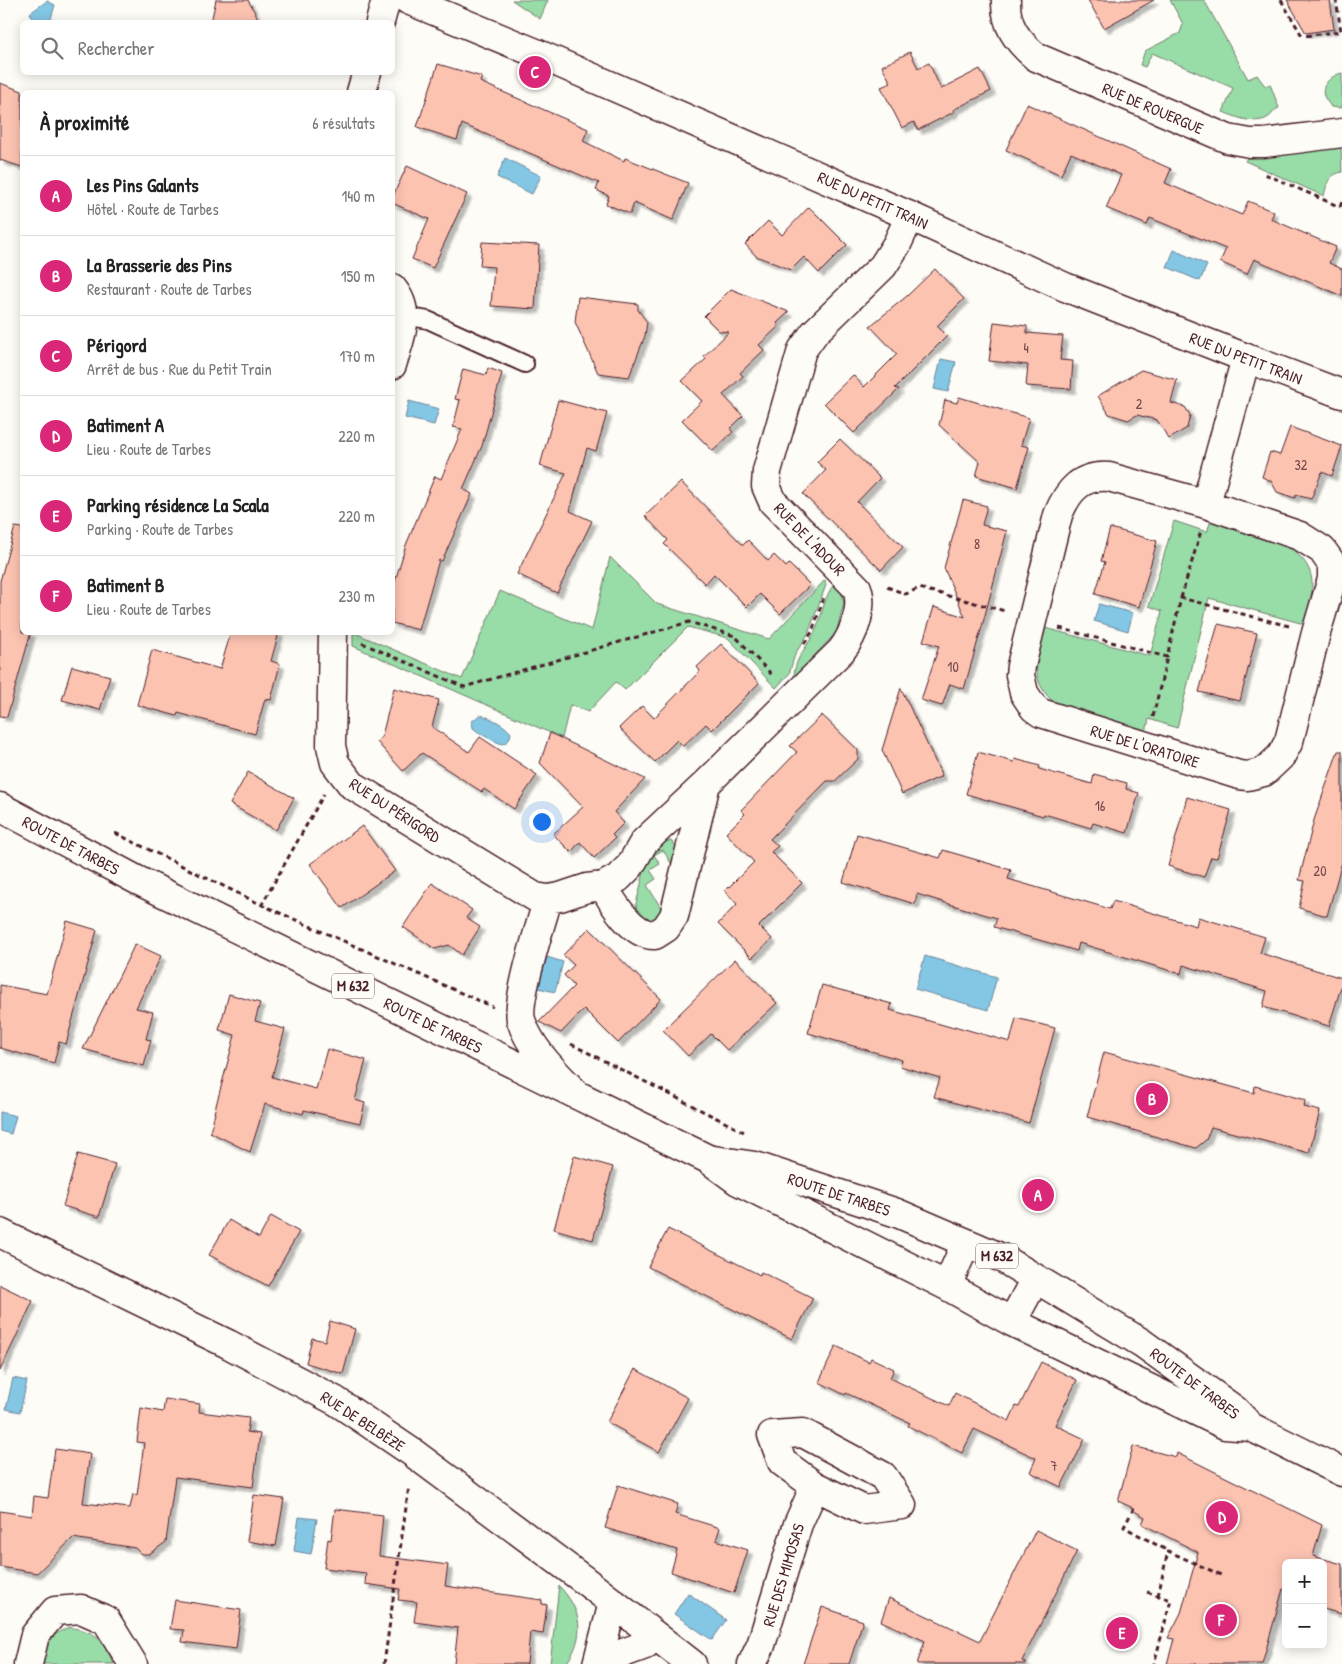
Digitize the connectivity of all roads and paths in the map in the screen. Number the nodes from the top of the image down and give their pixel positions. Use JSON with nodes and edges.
{"nodes":[{"id":1,"x":386,"y":0,"type":"edge"},
{"id":2,"x":408,"y":0,"type":"edge"},
{"id":3,"x":1006,"y":0,"type":"edge"},
{"id":4,"x":1281,"y":0,"type":"edge"},
{"id":5,"x":1336,"y":0,"type":"edge"},
{"id":6,"x":381,"y":20,"type":"edge"},
{"id":7,"x":366,"y":75,"type":"edge"},
{"id":8,"x":362,"y":90,"type":"edge"},
{"id":9,"x":1342,"y":133,"type":"edge"},
{"id":10,"x":1262,"y":173,"type":"dead end"},
{"id":11,"x":1342,"y":202,"type":"edge"},
{"id":12,"x":1341,"y":207,"type":"edge"},
{"id":13,"x":910,"y":216,"type":"junction"},
{"id":14,"x":395,"y":292,"type":"edge"},
{"id":15,"x":404,"y":316,"type":"junction"},
{"id":16,"x":395,"y":353,"type":"edge"},
{"id":17,"x":1246,"y":358,"type":"junction"},
{"id":18,"x":525,"y":364,"type":"dead end"},
{"id":19,"x":1342,"y":394,"type":"edge"},
{"id":20,"x":1208,"y":504,"type":"junction"},
{"id":21,"x":839,"y":568,"type":"junction"},
{"id":22,"x":857,"y":588,"type":"junction"},
{"id":23,"x":1181,"y":598,"type":"junction"},
{"id":24,"x":1032,"y":618,"type":"junction"},
{"id":25,"x":1316,"y":633,"type":"junction"},
{"id":26,"x":345,"y":636,"type":"edge"},
{"id":27,"x":802,"y":648,"type":"dead end"},
{"id":28,"x":1167,"y":657,"type":"junction"},
{"id":29,"x":794,"y":697,"type":"junction"},
{"id":30,"x":1146,"y":745,"type":"junction"},
{"id":31,"x":338,"y":767,"type":"junction"},
{"id":32,"x":706,"y":784,"type":"junction"},
{"id":33,"x":0,"y":807,"type":"edge"},
{"id":34,"x":113,"y":832,"type":"dead end"},
{"id":35,"x":604,"y":886,"type":"junction"},
{"id":36,"x":548,"y":899,"type":"junction"},
{"id":37,"x":262,"y":905,"type":"junction"},
{"id":38,"x":246,"y":933,"type":"junction"},
{"id":39,"x":521,"y":1019,"type":"junction"},
{"id":40,"x":564,"y":1041,"type":"dead end"},
{"id":41,"x":577,"y":1096,"type":"junction"},
{"id":42,"x":746,"y":1134,"type":"dead end"},
{"id":43,"x":708,"y":1159,"type":"junction"},
{"id":44,"x":0,"y":1233,"type":"edge"},
{"id":45,"x":966,"y":1243,"type":"junction"},
{"id":46,"x":1035,"y":1278,"type":"junction"},
{"id":47,"x":947,"y":1286,"type":"junction"},
{"id":48,"x":1012,"y":1322,"type":"junction"},
{"id":49,"x":1251,"y":1427,"type":"junction"},
{"id":50,"x":414,"y":1453,"type":"junction"},
{"id":51,"x":1342,"y":1472,"type":"edge"},
{"id":52,"x":815,"y":1486,"type":"dead end"},
{"id":53,"x":1134,"y":1508,"type":"dead end"},
{"id":54,"x":1168,"y":1551,"type":"junction"},
{"id":55,"x":1223,"y":1576,"type":"dead end"},
{"id":56,"x":1147,"y":1592,"type":"dead end"},
{"id":57,"x":1158,"y":1596,"type":"junction"},
{"id":58,"x":613,"y":1603,"type":"junction"},
{"id":59,"x":652,"y":1633,"type":"junction"},
{"id":60,"x":598,"y":1663,"type":"edge"},
{"id":61,"x":28,"y":1664,"type":"edge"},
{"id":62,"x":133,"y":1664,"type":"edge"},
{"id":63,"x":384,"y":1664,"type":"edge"},
{"id":64,"x":692,"y":1664,"type":"edge"},
{"id":65,"x":752,"y":1664,"type":"edge"},
{"id":66,"x":1154,"y":1664,"type":"edge"}],
"edges":[{"from":1,"to":6,"type":"street"},
{"from":2,"to":13,"type":"street","name":"RUE DU PETIT TRAIN"},
{"from":3,"to":9,"type":"street","name":"RUE DE ROUERGUE"},
{"from":4,"to":5,"type":"path"},
{"from":7,"to":8,"type":"street"},
{"from":10,"to":12,"type":"path"},
{"from":11,"to":12,"type":"path"},
{"from":13,"to":17,"type":"street","name":"RUE DU PETIT TRAIN"},
{"from":13,"to":21,"type":"street","name":"RUE DE L'ADOUR"},
{"from":14,"to":15,"type":"street"},
{"from":15,"to":16,"type":"street"},
{"from":15,"to":18,"type":"lane"},
{"from":17,"to":19,"type":"street","name":"RUE DU PETIT TRAIN"},
{"from":17,"to":20,"type":"street"},
{"from":20,"to":23,"type":"path"},
{"from":20,"to":24,"type":"street","name":"RUE DE L'ORATOIRE"},
{"from":20,"to":25,"type":"street","name":"RUE DE L'ORATOIRE"},
{"from":21,"to":22,"type":"street","name":"RUE DE L'ADOUR"},
{"from":21,"to":27,"type":"path"},
{"from":22,"to":24,"type":"path"},
{"from":22,"to":29,"type":"street","name":"RUE DE L'ADOUR"},
{"from":23,"to":25,"type":"path"},
{"from":23,"to":28,"type":"path"},
{"from":24,"to":28,"type":"path"},
{"from":24,"to":30,"type":"street","name":"RUE DE L'ORATOIRE"},
{"from":25,"to":30,"type":"street","name":"RUE DE L'ORATOIRE"},
{"from":26,"to":29,"type":"path"},
{"from":26,"to":31,"type":"street","name":"RUE DU PÉRIGORD"},
{"from":28,"to":30,"type":"path"},
{"from":29,"to":32,"type":"street","name":"RUE DE L'ADOUR"},
{"from":31,"to":36,"type":"street","name":"RUE DU PÉRIGORD"},
{"from":31,"to":37,"type":"path"},
{"from":32,"to":35,"type":"street","name":"RUE DE L'ADOUR"},
{"from":32,"to":35,"type":"street"},
{"from":33,"to":38,"type":"street","name":"ROUTE DE TARBES","number":"M 632"},
{"from":34,"to":37,"type":"path"},
{"from":35,"to":36,"type":"street","name":"RUE DE L'ADOUR"},
{"from":36,"to":39,"type":"street"},
{"from":37,"to":38,"type":"path"},
{"from":37,"to":39,"type":"path"},
{"from":38,"to":41,"type":"street","name":"ROUTE DE TARBES","number":"M 632"},
{"from":39,"to":41,"type":"street"},
{"from":40,"to":42,"type":"path"},
{"from":41,"to":43,"type":"street","name":"ROUTE DE TARBES","number":"M 632"},
{"from":43,"to":45,"type":"street","name":"ROUTE DE TARBES","number":"M 632"},
{"from":43,"to":47,"type":"street","name":"ROUTE DE TARBES","number":"M 632"},
{"from":44,"to":50,"type":"street","name":"RUE DE BELBÈZE"},
{"from":45,"to":46,"type":"street","name":"ROUTE DE TARBES","number":"M 632"},
{"from":45,"to":47,"type":"street","number":"M 632"},
{"from":46,"to":48,"type":"street","number":"M 632"},
{"from":46,"to":49,"type":"street","name":"ROUTE DE TARBES","number":"M 632"},
{"from":47,"to":48,"type":"street","name":"ROUTE DE TARBES","number":"M 632"},
{"from":48,"to":49,"type":"street","name":"ROUTE DE TARBES","number":"M 632"},
{"from":49,"to":51,"type":"street","name":"ROUTE DE TARBES","number":"M 632"},
{"from":50,"to":58,"type":"street","name":"RUE DE BELBÈZE"},
{"from":50,"to":63,"type":"path"},
{"from":52,"to":65,"type":"street","name":"RUE DES MIMOSAS"},
{"from":53,"to":54,"type":"path"},
{"from":54,"to":55,"type":"path"},
{"from":54,"to":57,"type":"path"},
{"from":56,"to":57,"type":"path"},
{"from":57,"to":66,"type":"path"},
{"from":58,"to":59,"type":"street","name":"RUE DE BELBÈZE"},
{"from":58,"to":60,"type":"street"},
{"from":59,"to":60,"type":"street"},
{"from":59,"to":64,"type":"street","name":"RUE DE BELBÈZE"},
{"from":61,"to":62,"type":"street"}]}
